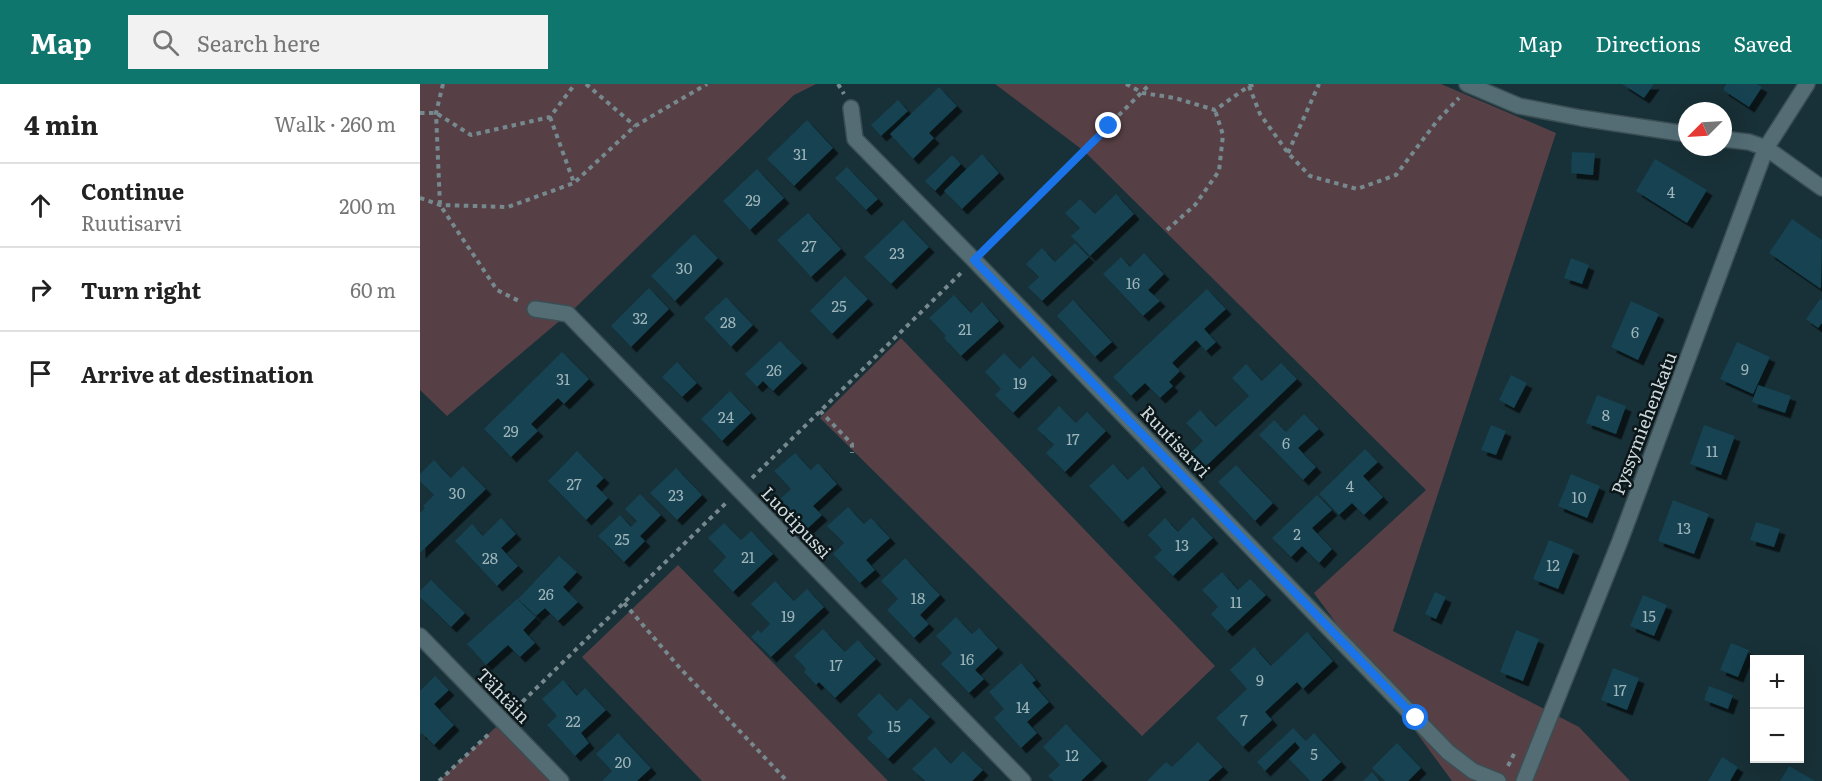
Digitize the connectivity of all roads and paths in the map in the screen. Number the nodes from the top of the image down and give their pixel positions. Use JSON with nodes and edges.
{"nodes":[{"id":1,"x":443,"y":84,"type":"edge"},
{"id":2,"x":575,"y":84,"type":"edge"},
{"id":3,"x":586,"y":84,"type":"edge"},
{"id":4,"x":1126,"y":84,"type":"edge"},
{"id":5,"x":1150,"y":84,"type":"edge"},
{"id":6,"x":1256,"y":84,"type":"edge"},
{"id":7,"x":1318,"y":84,"type":"edge"},
{"id":8,"x":1807,"y":84,"type":"edge"},
{"id":9,"x":704,"y":85,"type":"edge"},
{"id":10,"x":1469,"y":85,"type":"edge"},
{"id":11,"x":1249,"y":86,"type":"junction"},
{"id":12,"x":1143,"y":93,"type":"junction"},
{"id":13,"x":851,"y":108,"type":"dead end"},
{"id":14,"x":1215,"y":110,"type":"junction"},
{"id":15,"x":436,"y":112,"type":"junction"},
{"id":16,"x":420,"y":113,"type":"edge"},
{"id":17,"x":550,"y":117,"type":"junction"},
{"id":18,"x":635,"y":126,"type":"junction"},
{"id":19,"x":1678,"y":133,"type":"edge"},
{"id":20,"x":1732,"y":140,"type":"edge"},
{"id":21,"x":1766,"y":148,"type":"junction"},
{"id":22,"x":1288,"y":153,"type":"junction"},
{"id":23,"x":574,"y":183,"type":"junction"},
{"id":24,"x":1822,"y":188,"type":"edge"},
{"id":25,"x":420,"y":198,"type":"edge"},
{"id":26,"x":440,"y":206,"type":"junction"},
{"id":27,"x":1167,"y":230,"type":"dead end"},
{"id":28,"x":974,"y":260,"type":"junction"},
{"id":29,"x":534,"y":309,"type":"joint"},
{"id":30,"x":820,"y":411,"type":"dead end"},
{"id":31,"x":852,"y":453,"type":"dead end"},
{"id":32,"x":624,"y":603,"type":"dead end"},
{"id":33,"x":420,"y":636,"type":"edge"},
{"id":34,"x":502,"y":721,"type":"junction"},
{"id":35,"x":439,"y":781,"type":"edge"},
{"id":36,"x":561,"y":781,"type":"edge"},
{"id":37,"x":787,"y":781,"type":"edge"},
{"id":38,"x":1023,"y":781,"type":"edge"},
{"id":39,"x":1498,"y":781,"type":"edge"},
{"id":40,"x":1524,"y":781,"type":"edge"}],
"edges":[{"from":1,"to":15,"type":"path"},
{"from":2,"to":17,"type":"path"},
{"from":3,"to":18,"type":"path"},
{"from":4,"to":12,"type":"path"},
{"from":5,"to":12,"type":"path"},
{"from":6,"to":11,"type":"path"},
{"from":7,"to":22,"type":"path"},
{"from":8,"to":21,"type":"street","name":"Pyssymiehenkatu"},
{"from":9,"to":18,"type":"path"},
{"from":10,"to":19,"type":"street"},
{"from":10,"to":22,"type":"path"},
{"from":11,"to":14,"type":"path"},
{"from":11,"to":22,"type":"path"},
{"from":12,"to":14,"type":"path"},
{"from":12,"to":28,"type":"path"},
{"from":13,"to":28,"type":"street","name":"Ruutisarvi"},
{"from":14,"to":27,"type":"path"},
{"from":15,"to":16,"type":"path"},
{"from":15,"to":17,"type":"path"},
{"from":15,"to":26,"type":"path"},
{"from":17,"to":23,"type":"path"},
{"from":18,"to":23,"type":"path"},
{"from":20,"to":21,"type":"street"},
{"from":21,"to":24,"type":"street"},
{"from":21,"to":40,"type":"street","name":"Pyssymiehenkatu"},
{"from":23,"to":26,"type":"path"},
{"from":25,"to":26,"type":"path"},
{"from":26,"to":29,"type":"path"},
{"from":28,"to":39,"type":"street","name":"Ruutisarvi"},
{"from":29,"to":38,"type":"street","name":"Luotipussi"},
{"from":30,"to":31,"type":"path"},
{"from":32,"to":37,"type":"path"},
{"from":33,"to":34,"type":"street","name":"Tähtäin"},
{"from":34,"to":35,"type":"path"},
{"from":34,"to":36,"type":"street","name":"Tähtäin"}]}
